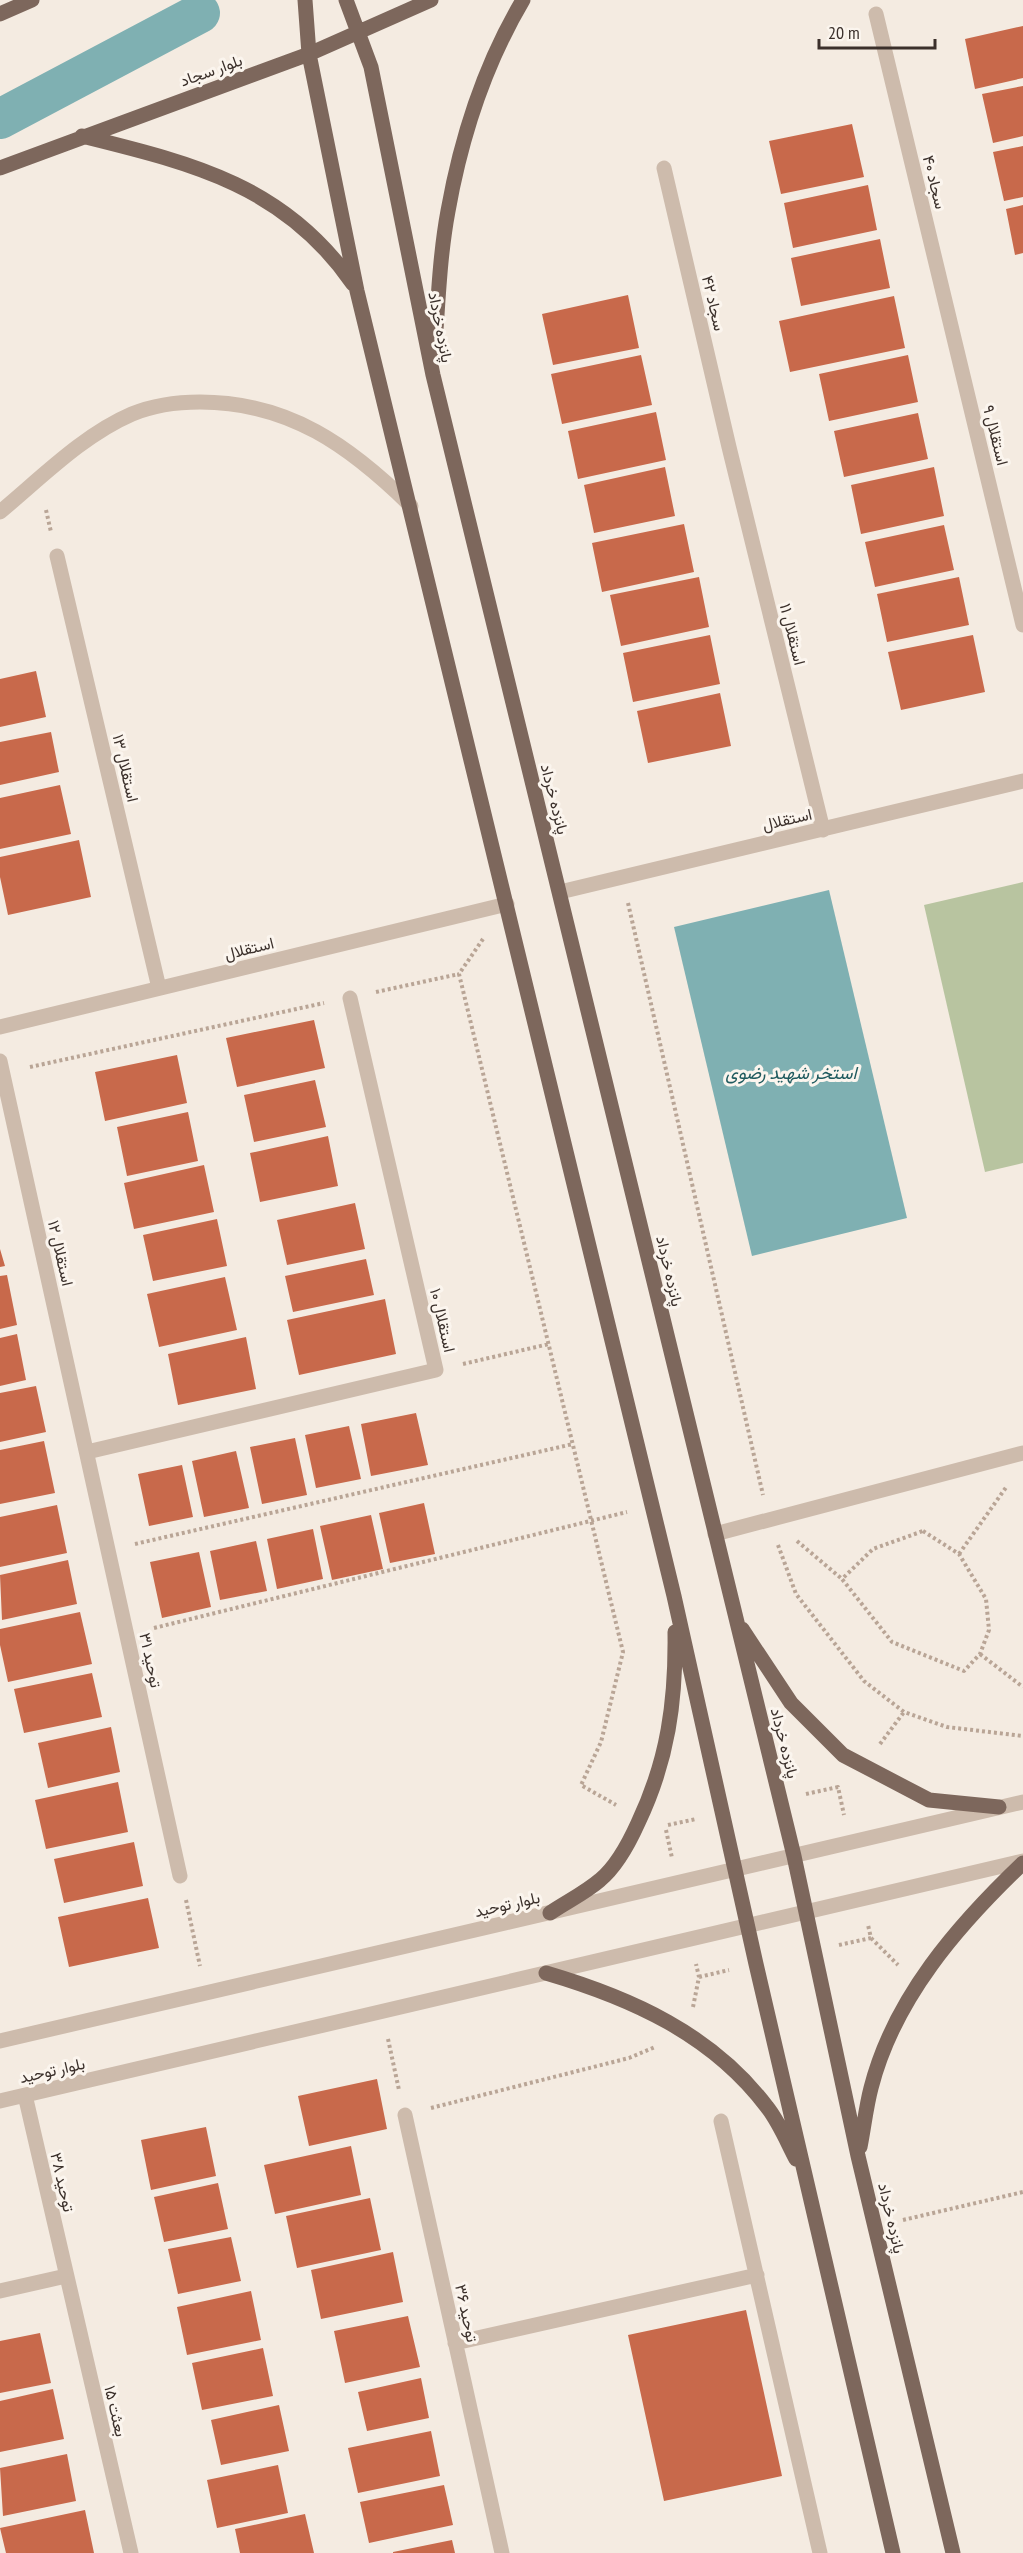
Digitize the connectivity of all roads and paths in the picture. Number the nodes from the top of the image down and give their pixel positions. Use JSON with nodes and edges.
{"nodes":[{"id":1,"x":32,"y":0,"type":"edge"},
{"id":2,"x":305,"y":0,"type":"edge"},
{"id":3,"x":346,"y":0,"type":"edge"},
{"id":4,"x":431,"y":0,"type":"edge"},
{"id":5,"x":523,"y":0,"type":"edge"},
{"id":6,"x":0,"y":14,"type":"edge"},
{"id":7,"x":876,"y":14,"type":"dead end"},
{"id":8,"x":360,"y":30,"type":"junction"},
{"id":9,"x":309,"y":54,"type":"junction"},
{"id":10,"x":82,"y":136,"type":"junction"},
{"id":11,"x":0,"y":168,"type":"edge"},
{"id":12,"x":664,"y":168,"type":"dead end"},
{"id":13,"x":357,"y":291,"type":"junction"},
{"id":14,"x":959,"y":358,"type":"joint"},
{"id":15,"x":433,"y":375,"type":"junction"},
{"id":16,"x":729,"y":447,"type":"joint"},
{"id":17,"x":39,"y":480,"type":"junction"},
{"id":18,"x":411,"y":506,"type":"junction"},
{"id":19,"x":0,"y":512,"type":"edge"},
{"id":20,"x":57,"y":556,"type":"joint"},
{"id":21,"x":1023,"y":625,"type":"edge"},
{"id":22,"x":1023,"y":781,"type":"edge"},
{"id":23,"x":823,"y":830,"type":"junction"},
{"id":24,"x":622,"y":877,"type":"junction"},
{"id":25,"x":560,"y":892,"type":"junction"},
{"id":26,"x":507,"y":904,"type":"junction"},
{"id":27,"x":459,"y":974,"type":"junction"},
{"id":28,"x":159,"y":988,"type":"junction"},
{"id":29,"x":350,"y":998,"type":"junction"},
{"id":30,"x":0,"y":1027,"type":"edge"},
{"id":31,"x":1,"y":1067,"type":"edge"},
{"id":32,"x":549,"y":1344,"type":"junction"},
{"id":33,"x":436,"y":1370,"type":"junction"},
{"id":34,"x":573,"y":1444,"type":"junction"},
{"id":35,"x":87,"y":1452,"type":"junction"},
{"id":36,"x":1022,"y":1456,"type":"edge"},
{"id":37,"x":652,"y":1506,"type":"junction"},
{"id":38,"x":769,"y":1518,"type":"junction"},
{"id":39,"x":592,"y":1520,"type":"junction"},
{"id":40,"x":715,"y":1534,"type":"junction"},
{"id":41,"x":108,"y":1550,"type":"junction"},
{"id":42,"x":959,"y":1554,"type":"junction"},
{"id":43,"x":842,"y":1579,"type":"junction"},
{"id":44,"x":674,"y":1596,"type":"junction"},
{"id":45,"x":735,"y":1618,"type":"junction"},
{"id":46,"x":127,"y":1635,"type":"junction"},
{"id":47,"x":980,"y":1654,"type":"junction"},
{"id":48,"x":1023,"y":1687,"type":"edge"},
{"id":49,"x":1023,"y":1736,"type":"edge"},
{"id":50,"x":582,"y":1785,"type":"dead end"},
{"id":51,"x":1023,"y":1802,"type":"edge"},
{"id":52,"x":999,"y":1807,"type":"junction"},
{"id":53,"x":794,"y":1856,"type":"junction"},
{"id":54,"x":1023,"y":1862,"type":"edge"},
{"id":55,"x":735,"y":1870,"type":"junction"},
{"id":56,"x":180,"y":1876,"type":"joint"},
{"id":57,"x":806,"y":1912,"type":"junction"},
{"id":58,"x":550,"y":1913,"type":"junction"},
{"id":59,"x":747,"y":1926,"type":"junction"},
{"id":60,"x":871,"y":1938,"type":"dead end"},
{"id":61,"x":546,"y":1973,"type":"junction"},
{"id":62,"x":699,"y":1977,"type":"dead end"},
{"id":63,"x":918,"y":1985,"type":"junction"},
{"id":64,"x":206,"y":1993,"type":"junction"},
{"id":65,"x":382,"y":2012,"type":"junction"},
{"id":66,"x":688,"y":2032,"type":"junction"},
{"id":67,"x":0,"y":2041,"type":"edge"},
{"id":68,"x":25,"y":2095,"type":"junction"},
{"id":69,"x":0,"y":2101,"type":"edge"},
{"id":70,"x":405,"y":2115,"type":"junction"},
{"id":71,"x":721,"y":2121,"type":"dead end"},
{"id":72,"x":858,"y":2156,"type":"junction"},
{"id":73,"x":806,"y":2176,"type":"junction"},
{"id":74,"x":1023,"y":2192,"type":"edge"},
{"id":75,"x":876,"y":2226,"type":"junction"},
{"id":76,"x":757,"y":2275,"type":"junction"},
{"id":77,"x":66,"y":2277,"type":"junction"},
{"id":78,"x":0,"y":2291,"type":"edge"},
{"id":79,"x":455,"y":2343,"type":"junction"},
{"id":80,"x":131,"y":2553,"type":"edge"},
{"id":81,"x":502,"y":2553,"type":"edge"},
{"id":82,"x":820,"y":2553,"type":"edge"},
{"id":83,"x":893,"y":2553,"type":"edge"},
{"id":84,"x":953,"y":2553,"type":"edge"}],
"edges":[{"from":1,"to":6,"type":"main road"},
{"from":2,"to":9,"type":"main road"},
{"from":3,"to":8,"type":"main road","name":"پانزده خرداد"},
{"from":4,"to":8,"type":"main road","name":"بلوار سجاد"},
{"from":5,"to":15,"type":"main road"},
{"from":7,"to":14,"type":"street","name":"سجاد ۴۰"},
{"from":8,"to":9,"type":"main road","name":"بلوار سجاد"},
{"from":8,"to":15,"type":"main road","name":"پانزده خرداد"},
{"from":9,"to":10,"type":"main road","name":"بلوار سجاد"},
{"from":9,"to":13,"type":"main road"},
{"from":10,"to":11,"type":"main road","name":"بلوار سجاد"},
{"from":10,"to":13,"type":"main road"},
{"from":12,"to":16,"type":"street","name":"سجاد ۴۲"},
{"from":13,"to":18,"type":"main road"},
{"from":14,"to":21,"type":"street","name":"استقلال ۹"},
{"from":15,"to":25,"type":"main road","name":"پانزده خرداد"},
{"from":16,"to":23,"type":"street","name":"استقلال ۱۱"},
{"from":17,"to":18,"type":"street"},
{"from":17,"to":19,"type":"street"},
{"from":17,"to":20,"type":"path"},
{"from":18,"to":26,"type":"main road"},
{"from":20,"to":28,"type":"street","name":"استقلال ۱۳"},
{"from":22,"to":23,"type":"street","name":"استقلال"},
{"from":23,"to":24,"type":"street","name":"استقلال"},
{"from":24,"to":25,"type":"street","name":"استقلال"},
{"from":24,"to":38,"type":"path"},
{"from":25,"to":40,"type":"main road","name":"پانزده خرداد"},
{"from":26,"to":27,"type":"path"},
{"from":26,"to":28,"type":"street","name":"استقلال"},
{"from":26,"to":37,"type":"main road"},
{"from":27,"to":29,"type":"path"},
{"from":27,"to":32,"type":"path"},
{"from":28,"to":30,"type":"street","name":"استقلال"},
{"from":29,"to":31,"type":"path"},
{"from":29,"to":33,"type":"street","name":"استقلال ۱۰"},
{"from":31,"to":35,"type":"street","name":"استقلال ۱۲"},
{"from":32,"to":33,"type":"path"},
{"from":32,"to":34,"type":"path"},
{"from":33,"to":35,"type":"street","name":"استقلال ۱۰"},
{"from":34,"to":39,"type":"path"},
{"from":34,"to":41,"type":"path"},
{"from":35,"to":41,"type":"street","name":"توحید ۳۱"},
{"from":36,"to":38,"type":"street"},
{"from":36,"to":42,"type":"path"},
{"from":37,"to":39,"type":"path"},
{"from":37,"to":44,"type":"main road"},
{"from":38,"to":40,"type":"street"},
{"from":38,"to":43,"type":"path"},
{"from":38,"to":49,"type":"path"},
{"from":39,"to":46,"type":"path"},
{"from":39,"to":50,"type":"path"},
{"from":40,"to":45,"type":"main road","name":"پانزده خرداد"},
{"from":41,"to":46,"type":"street","name":"توحید ۳۱"},
{"from":42,"to":43,"type":"path"},
{"from":42,"to":47,"type":"path"},
{"from":43,"to":47,"type":"path"},
{"from":44,"to":55,"type":"main road"},
{"from":44,"to":58,"type":"main road"},
{"from":45,"to":52,"type":"main road"},
{"from":45,"to":53,"type":"main road","name":"پانزده خرداد"},
{"from":46,"to":56,"type":"street","name":"توحید ۳۱"},
{"from":47,"to":48,"type":"path"},
{"from":51,"to":52,"type":"street","name":"بلوار توحید"},
{"from":52,"to":53,"type":"street","name":"بلوار توحید"},
{"from":53,"to":55,"type":"street","name":"بلوار توحید"},
{"from":53,"to":57,"type":"main road","name":"پانزده خرداد"},
{"from":54,"to":57,"type":"street","name":"بلوار توحید"},
{"from":54,"to":63,"type":"main road"},
{"from":55,"to":58,"type":"street","name":"بلوار توحید"},
{"from":55,"to":59,"type":"main road"},
{"from":56,"to":64,"type":"path"},
{"from":57,"to":59,"type":"street","name":"بلوار توحید"},
{"from":57,"to":72,"type":"main road","name":"پانزده خرداد"},
{"from":58,"to":64,"type":"street","name":"بلوار توحید"},
{"from":59,"to":61,"type":"street","name":"بلوار توحید"},
{"from":59,"to":73,"type":"main road"},
{"from":60,"to":63,"type":"path"},
{"from":61,"to":65,"type":"street","name":"بلوار توحید"},
{"from":61,"to":66,"type":"main road"},
{"from":62,"to":66,"type":"path"},
{"from":63,"to":72,"type":"main road"},
{"from":64,"to":67,"type":"street","name":"بلوار توحید"},
{"from":65,"to":68,"type":"street","name":"بلوار توحید"},
{"from":65,"to":70,"type":"path"},
{"from":66,"to":70,"type":"path"},
{"from":66,"to":73,"type":"main road"},
{"from":68,"to":69,"type":"street","name":"بلوار توحید"},
{"from":68,"to":77,"type":"street","name":"توحید ۳۸"},
{"from":70,"to":79,"type":"street","name":"توحید ۳۶"},
{"from":71,"to":76,"type":"street"},
{"from":72,"to":75,"type":"main road","name":"پانزده خرداد"},
{"from":73,"to":83,"type":"main road"},
{"from":74,"to":75,"type":"path"},
{"from":75,"to":84,"type":"main road","name":"پانزده خرداد"},
{"from":76,"to":79,"type":"street"},
{"from":76,"to":82,"type":"street"},
{"from":77,"to":78,"type":"street"},
{"from":77,"to":80,"type":"street","name":"بعثت ۱۵"},
{"from":79,"to":81,"type":"street","name":"توحید ۳۶"}]}
